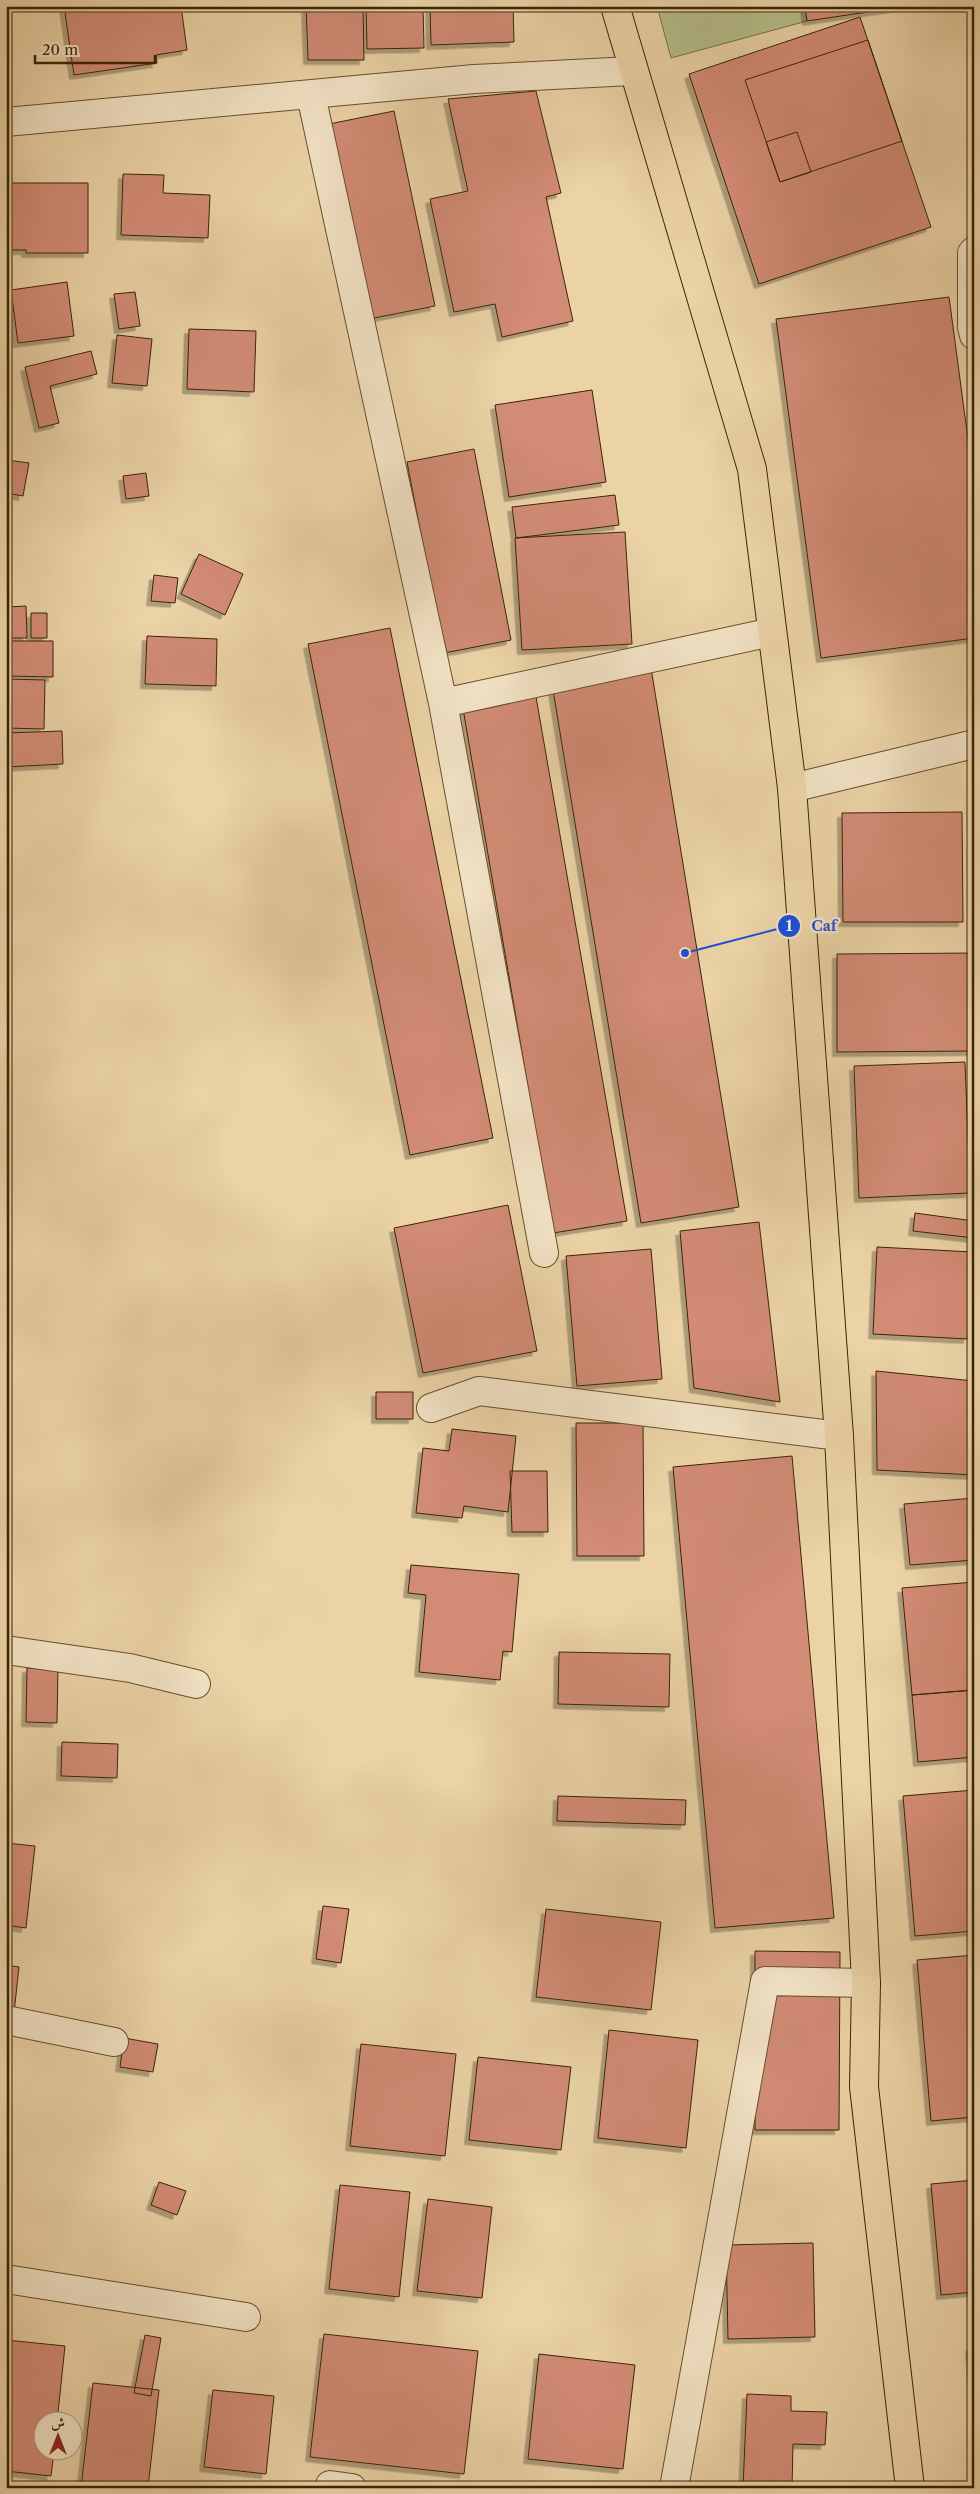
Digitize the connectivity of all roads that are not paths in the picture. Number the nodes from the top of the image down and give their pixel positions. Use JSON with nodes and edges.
{"nodes":[{"id":1,"x":615,"y":6,"type":"edge"},
{"id":2,"x":632,"y":71,"type":"junction"},
{"id":3,"x":311,"y":95,"type":"junction"},
{"id":4,"x":6,"y":122,"type":"edge"},
{"id":5,"x":974,"y":251,"type":"edge"},
{"id":6,"x":974,"y":335,"type":"edge"},
{"id":7,"x":772,"y":632,"type":"junction"},
{"id":8,"x":443,"y":703,"type":"junction"},
{"id":9,"x":974,"y":744,"type":"edge"},
{"id":10,"x":792,"y":788,"type":"junction"},
{"id":11,"x":544,"y":1253,"type":"dead end"},
{"id":12,"x":431,"y":1408,"type":"dead end"},
{"id":13,"x":839,"y":1436,"type":"junction"},
{"id":14,"x":6,"y":1650,"type":"edge"},
{"id":15,"x":196,"y":1684,"type":"dead end"},
{"id":16,"x":866,"y":1983,"type":"junction"},
{"id":17,"x":6,"y":2020,"type":"edge"},
{"id":18,"x":114,"y":2042,"type":"dead end"},
{"id":19,"x":6,"y":2279,"type":"edge"},
{"id":20,"x":246,"y":2317,"type":"dead end"},
{"id":21,"x":674,"y":2488,"type":"edge"},
{"id":22,"x":910,"y":2488,"type":"edge"}],
"edges":[{"from":1,"to":2,"type":"main road"},
{"from":2,"to":3,"type":"street"},
{"from":2,"to":7,"type":"main road"},
{"from":3,"to":4,"type":"street"},
{"from":3,"to":8,"type":"street"},
{"from":5,"to":6,"type":"street"},
{"from":7,"to":8,"type":"street"},
{"from":7,"to":10,"type":"main road"},
{"from":8,"to":11,"type":"street"},
{"from":9,"to":10,"type":"street"},
{"from":10,"to":13,"type":"main road"},
{"from":12,"to":13,"type":"street"},
{"from":13,"to":16,"type":"main road"},
{"from":14,"to":15,"type":"street"},
{"from":16,"to":21,"type":"street"},
{"from":16,"to":22,"type":"main road"},
{"from":17,"to":18,"type":"street"},
{"from":19,"to":20,"type":"street"}]}
